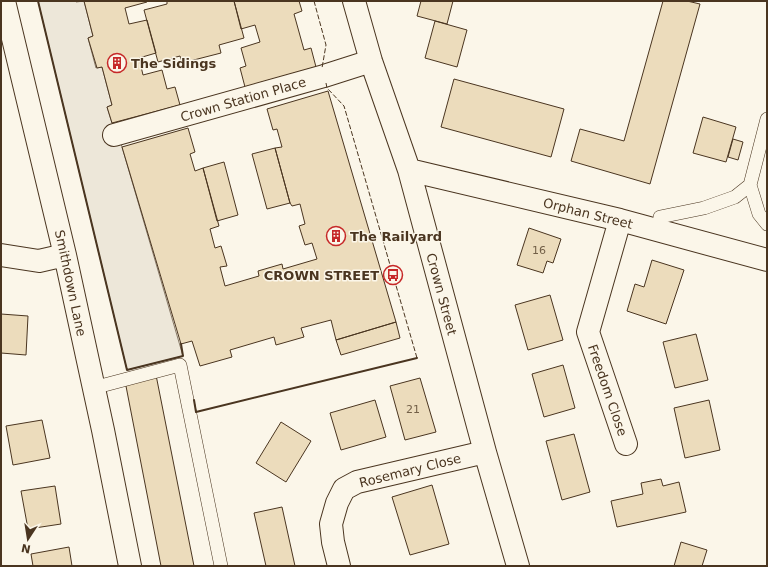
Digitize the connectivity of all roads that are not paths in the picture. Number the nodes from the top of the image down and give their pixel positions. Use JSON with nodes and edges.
{"nodes":[{"id":1,"x":4,"y":1,"type":"edge"},
{"id":2,"x":354,"y":1,"type":"edge"},
{"id":3,"x":371,"y":61,"type":"junction"},
{"id":4,"x":767,"y":119,"type":"edge"},
{"id":5,"x":114,"y":135,"type":"dead end"},
{"id":6,"x":409,"y":170,"type":"junction"},
{"id":7,"x":750,"y":185,"type":"junction"},
{"id":8,"x":620,"y":220,"type":"junction"},
{"id":9,"x":767,"y":224,"type":"edge"},
{"id":10,"x":658,"y":231,"type":"junction"},
{"id":11,"x":1,"y":255,"type":"edge"},
{"id":12,"x":65,"y":255,"type":"junction"},
{"id":13,"x":767,"y":260,"type":"edge"},
{"id":14,"x":94,"y":388,"type":"junction"},
{"id":15,"x":626,"y":444,"type":"dead end"},
{"id":16,"x":485,"y":452,"type":"junction"},
{"id":17,"x":130,"y":566,"type":"edge"},
{"id":18,"x":221,"y":566,"type":"edge"},
{"id":19,"x":339,"y":566,"type":"edge"},
{"id":20,"x":518,"y":566,"type":"edge"}],
"edges":[{"from":1,"to":12,"type":"street","name":"Smithdown Lane"},
{"from":2,"to":3,"type":"street","name":"Crown Street"},
{"from":3,"to":5,"type":"street","name":"Crown Station Place"},
{"from":3,"to":6,"type":"street","name":"Crown Street"},
{"from":4,"to":7,"type":"lane"},
{"from":6,"to":8,"type":"street","name":"Orphan Street"},
{"from":6,"to":16,"type":"street","name":"Crown Street"},
{"from":7,"to":9,"type":"lane"},
{"from":7,"to":10,"type":"lane"},
{"from":8,"to":10,"type":"street","name":"Orphan Street"},
{"from":8,"to":15,"type":"street","name":"Freedom Close"},
{"from":10,"to":13,"type":"street","name":"Orphan Street"},
{"from":11,"to":12,"type":"street"},
{"from":12,"to":14,"type":"street","name":"Smithdown Lane"},
{"from":14,"to":17,"type":"street","name":"Smithdown Lane"},
{"from":14,"to":18,"type":"lane"},
{"from":16,"to":19,"type":"street","name":"Rosemary Close"},
{"from":16,"to":20,"type":"street","name":"Crown Street"}]}
